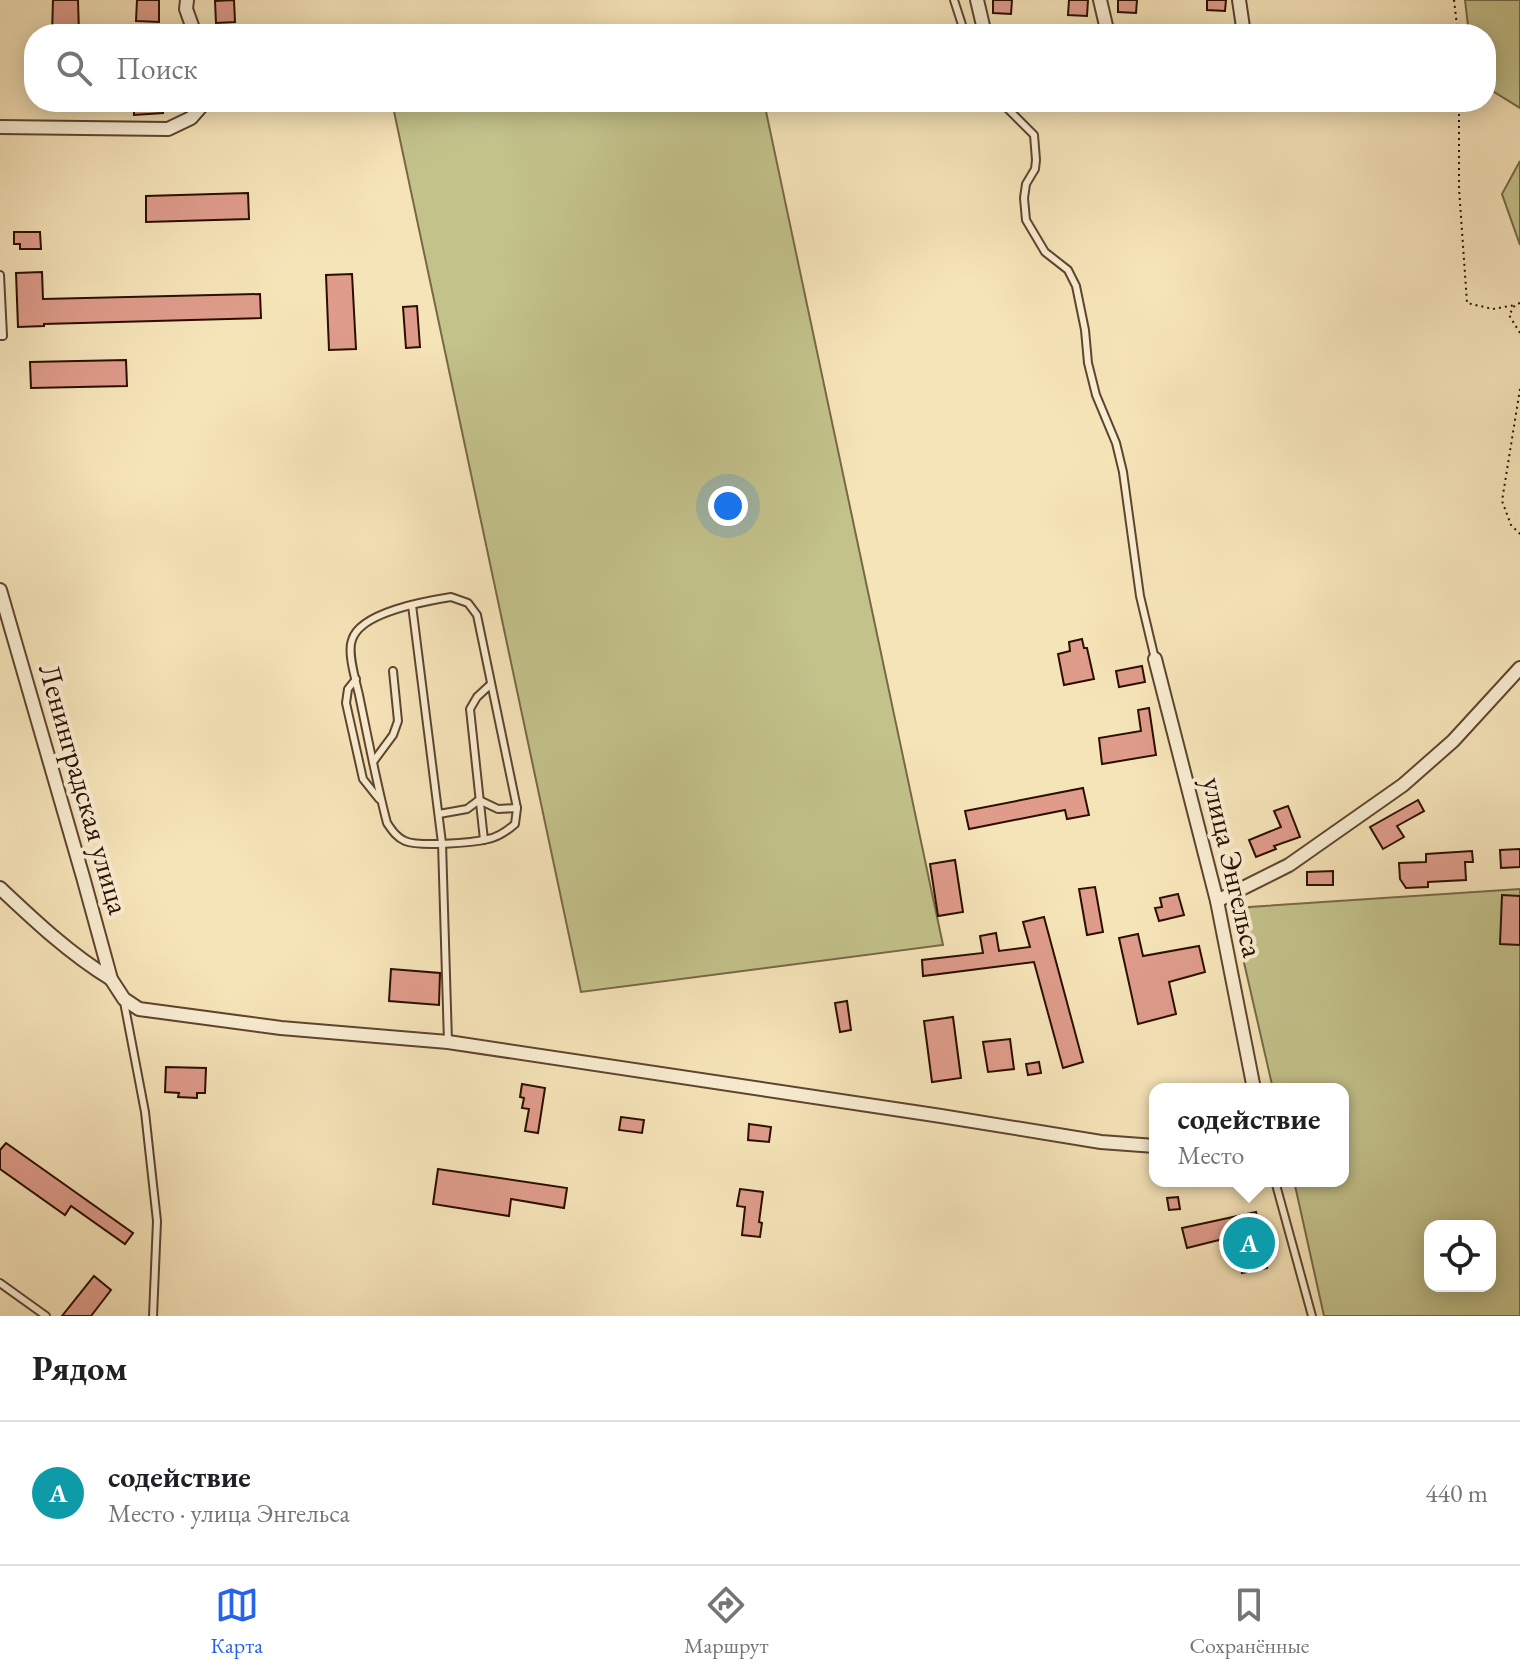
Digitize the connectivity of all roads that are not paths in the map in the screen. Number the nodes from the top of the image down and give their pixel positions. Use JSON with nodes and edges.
{"nodes":[{"id":1,"x":187,"y":0,"type":"edge"},
{"id":2,"x":954,"y":0,"type":"edge"},
{"id":3,"x":977,"y":0,"type":"edge"},
{"id":4,"x":1100,"y":0,"type":"edge"},
{"id":5,"x":1239,"y":0,"type":"edge"},
{"id":6,"x":191,"y":24,"type":"edge"},
{"id":7,"x":962,"y":24,"type":"edge"},
{"id":8,"x":983,"y":24,"type":"edge"},
{"id":9,"x":1106,"y":24,"type":"edge"},
{"id":10,"x":1243,"y":24,"type":"edge"},
{"id":11,"x":196,"y":112,"type":"edge"},
{"id":12,"x":1011,"y":112,"type":"edge"},
{"id":13,"x":0,"y":127,"type":"edge"},
{"id":14,"x":0,"y":275,"type":"edge"},
{"id":15,"x":0,"y":336,"type":"edge"},
{"id":16,"x":0,"y":590,"type":"edge"},
{"id":17,"x":412,"y":605,"type":"junction"},
{"id":18,"x":1155,"y":659,"type":"joint"},
{"id":19,"x":1520,"y":668,"type":"edge"},
{"id":20,"x":393,"y":671,"type":"dead end"},
{"id":21,"x":356,"y":679,"type":"junction"},
{"id":22,"x":491,"y":684,"type":"junction"},
{"id":23,"x":373,"y":762,"type":"junction"},
{"id":24,"x":479,"y":800,"type":"junction"},
{"id":25,"x":382,"y":802,"type":"junction"},
{"id":26,"x":517,"y":808,"type":"junction"},
{"id":27,"x":439,"y":814,"type":"junction"},
{"id":28,"x":484,"y":840,"type":"junction"},
{"id":29,"x":442,"y":843,"type":"junction"},
{"id":30,"x":0,"y":888,"type":"edge"},
{"id":31,"x":1217,"y":901,"type":"junction"},
{"id":32,"x":111,"y":979,"type":"junction"},
{"id":33,"x":124,"y":999,"type":"junction"},
{"id":34,"x":448,"y":1042,"type":"junction"},
{"id":35,"x":1253,"y":1083,"type":"edge"},
{"id":36,"x":1149,"y":1146,"type":"edge"},
{"id":37,"x":1277,"y":1187,"type":"edge"},
{"id":38,"x":0,"y":1283,"type":"edge"},
{"id":39,"x":46,"y":1316,"type":"edge"},
{"id":40,"x":153,"y":1316,"type":"edge"},
{"id":41,"x":1312,"y":1316,"type":"edge"}],
"edges":[{"from":1,"to":6,"type":"street"},
{"from":2,"to":7,"type":"lane"},
{"from":3,"to":8,"type":"street"},
{"from":4,"to":9,"type":"street"},
{"from":5,"to":10,"type":"street"},
{"from":11,"to":13,"type":"street"},
{"from":12,"to":18,"type":"lane"},
{"from":14,"to":15,"type":"lane"},
{"from":16,"to":32,"type":"street","name":"Ленинградская улица"},
{"from":17,"to":21,"type":"lane"},
{"from":17,"to":22,"type":"lane"},
{"from":17,"to":27,"type":"lane"},
{"from":18,"to":31,"type":"street","name":"улица Энгельса"},
{"from":19,"to":31,"type":"street"},
{"from":20,"to":23,"type":"lane"},
{"from":21,"to":23,"type":"lane"},
{"from":21,"to":25,"type":"lane"},
{"from":22,"to":24,"type":"lane"},
{"from":22,"to":26,"type":"lane"},
{"from":23,"to":25,"type":"lane"},
{"from":24,"to":26,"type":"lane"},
{"from":24,"to":27,"type":"lane"},
{"from":24,"to":28,"type":"lane"},
{"from":25,"to":29,"type":"lane"},
{"from":26,"to":28,"type":"lane"},
{"from":27,"to":29,"type":"lane"},
{"from":28,"to":29,"type":"lane"},
{"from":29,"to":34,"type":"lane"},
{"from":30,"to":32,"type":"street"},
{"from":31,"to":35,"type":"street","name":"улица Энгельса"},
{"from":32,"to":33,"type":"street","name":"Ленинградская улица"},
{"from":33,"to":34,"type":"street"},
{"from":33,"to":40,"type":"lane"},
{"from":34,"to":36,"type":"street"},
{"from":37,"to":41,"type":"lane"},
{"from":38,"to":39,"type":"lane"}]}
